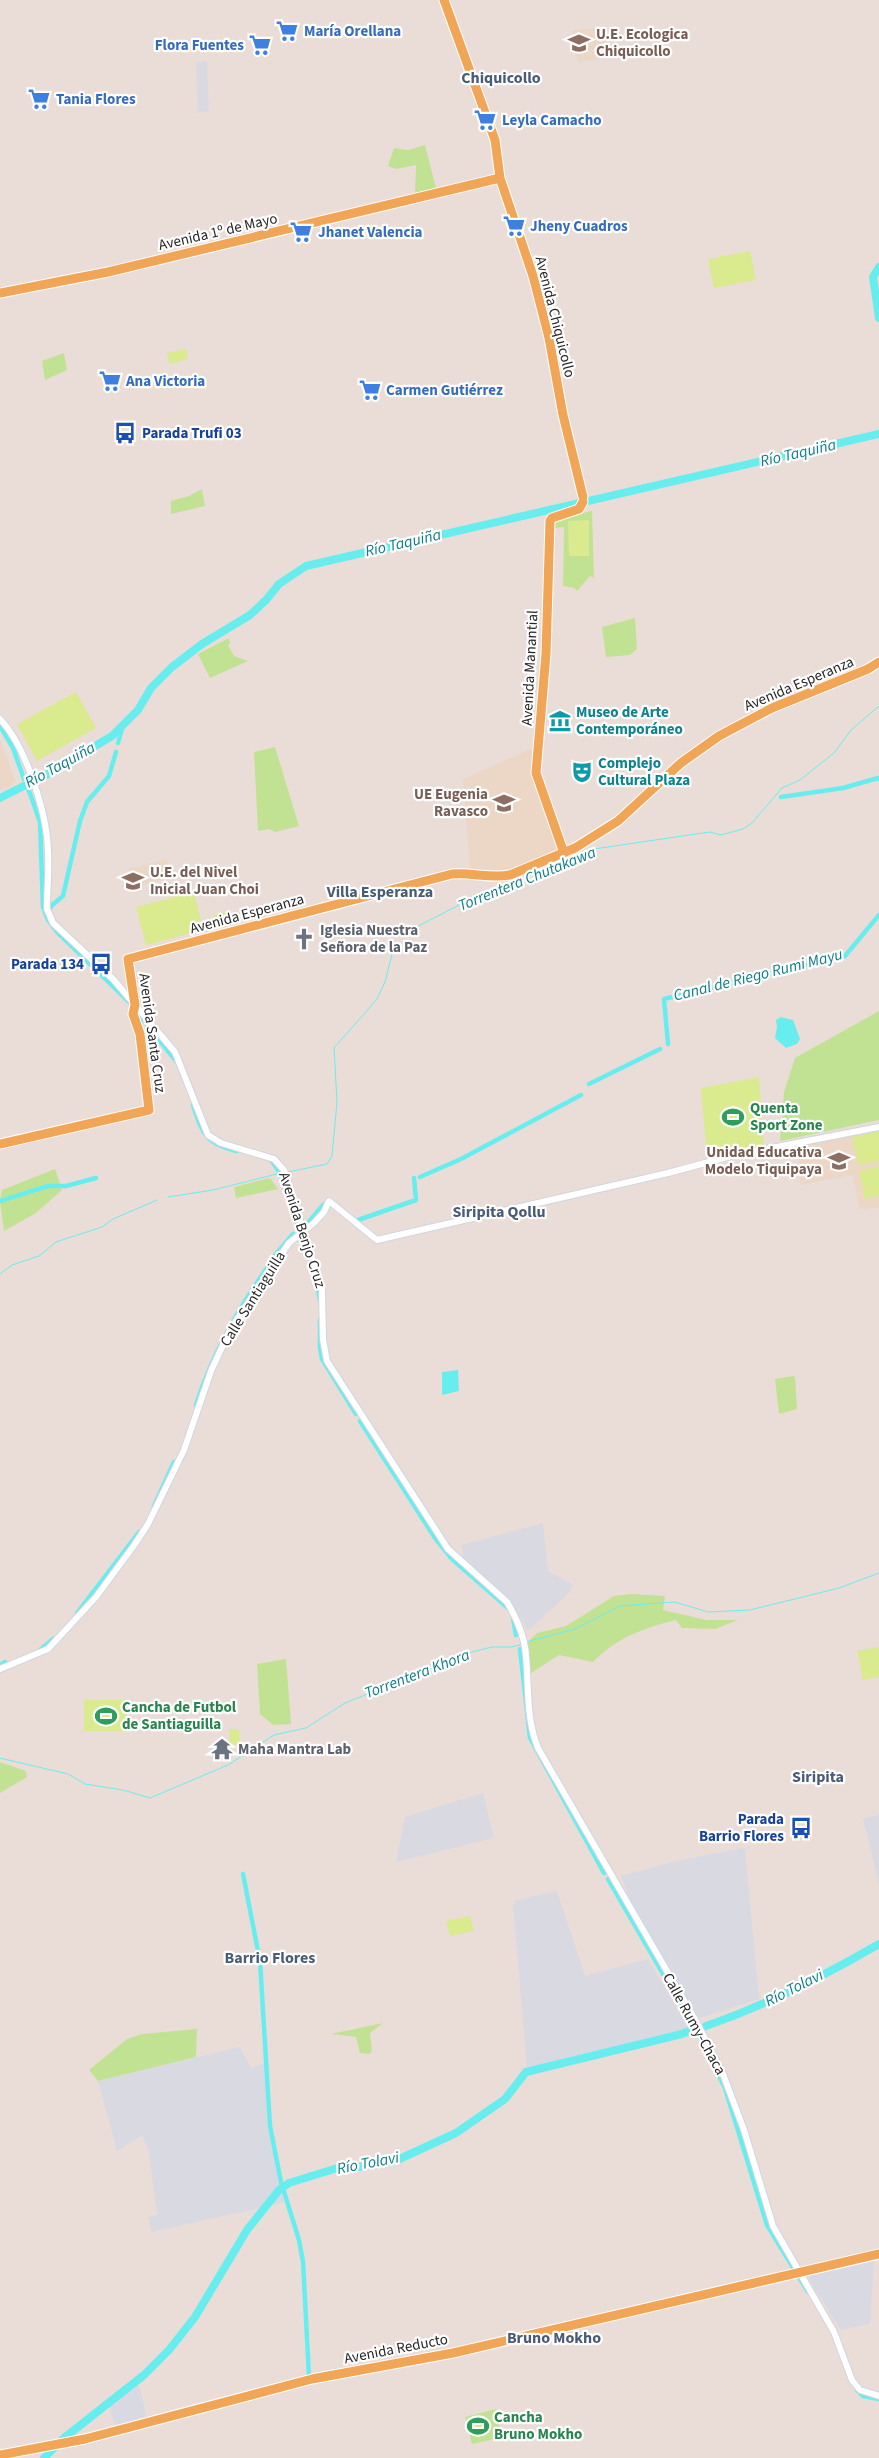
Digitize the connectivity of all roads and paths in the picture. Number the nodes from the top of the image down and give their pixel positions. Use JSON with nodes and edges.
{"nodes":[{"id":1,"x":444,"y":0,"type":"edge"},
{"id":2,"x":500,"y":178,"type":"junction"},
{"id":3,"x":0,"y":293,"type":"edge"},
{"id":4,"x":583,"y":499,"type":"joint"},
{"id":5,"x":879,"y":662,"type":"edge"},
{"id":6,"x":0,"y":719,"type":"edge"},
{"id":7,"x":564,"y":853,"type":"junction"},
{"id":8,"x":128,"y":959,"type":"joint"},
{"id":9,"x":135,"y":1004,"type":"junction"},
{"id":10,"x":879,"y":1126,"type":"edge"},
{"id":11,"x":0,"y":1144,"type":"edge"},
{"id":12,"x":305,"y":1230,"type":"junction"},
{"id":13,"x":524,"y":1644,"type":"joint"},
{"id":14,"x":0,"y":1669,"type":"edge"},
{"id":15,"x":879,"y":2254,"type":"edge"},
{"id":16,"x":797,"y":2273,"type":"junction"},
{"id":17,"x":879,"y":2396,"type":"edge"},
{"id":18,"x":0,"y":2455,"type":"edge"}],
"edges":[{"from":1,"to":2,"type":"main road","name":"Avenida Chiquicollo"},
{"from":2,"to":3,"type":"main road","name":"Avenida 1º de Mayo"},
{"from":2,"to":4,"type":"main road","name":"Avenida Chiquicollo"},
{"from":4,"to":7,"type":"main road","name":"Avenida Manantial"},
{"from":5,"to":7,"type":"main road","name":"Avenida Esperanza"},
{"from":6,"to":9,"type":"street","name":"Avenida Benjo Cruz"},
{"from":7,"to":8,"type":"main road","name":"Avenida Esperanza"},
{"from":8,"to":9,"type":"main road","name":"Avenida Santa Cruz"},
{"from":9,"to":11,"type":"main road","name":"Avenida Santa Cruz"},
{"from":9,"to":12,"type":"street","name":"Avenida Benjo Cruz"},
{"from":10,"to":12,"type":"street","name":"Calle Santiaguilla"},
{"from":12,"to":13,"type":"street","name":"Avenida Benjo Cruz"},
{"from":12,"to":14,"type":"street","name":"Calle Santiaguilla"},
{"from":13,"to":16,"type":"street","name":"Calle Rumy-Chaca"},
{"from":15,"to":16,"type":"main road","name":"Avenida Reducto"},
{"from":16,"to":17,"type":"street","name":"Calle Rumy-Chaca"},
{"from":16,"to":18,"type":"main road","name":"Avenida Reducto"}]}
